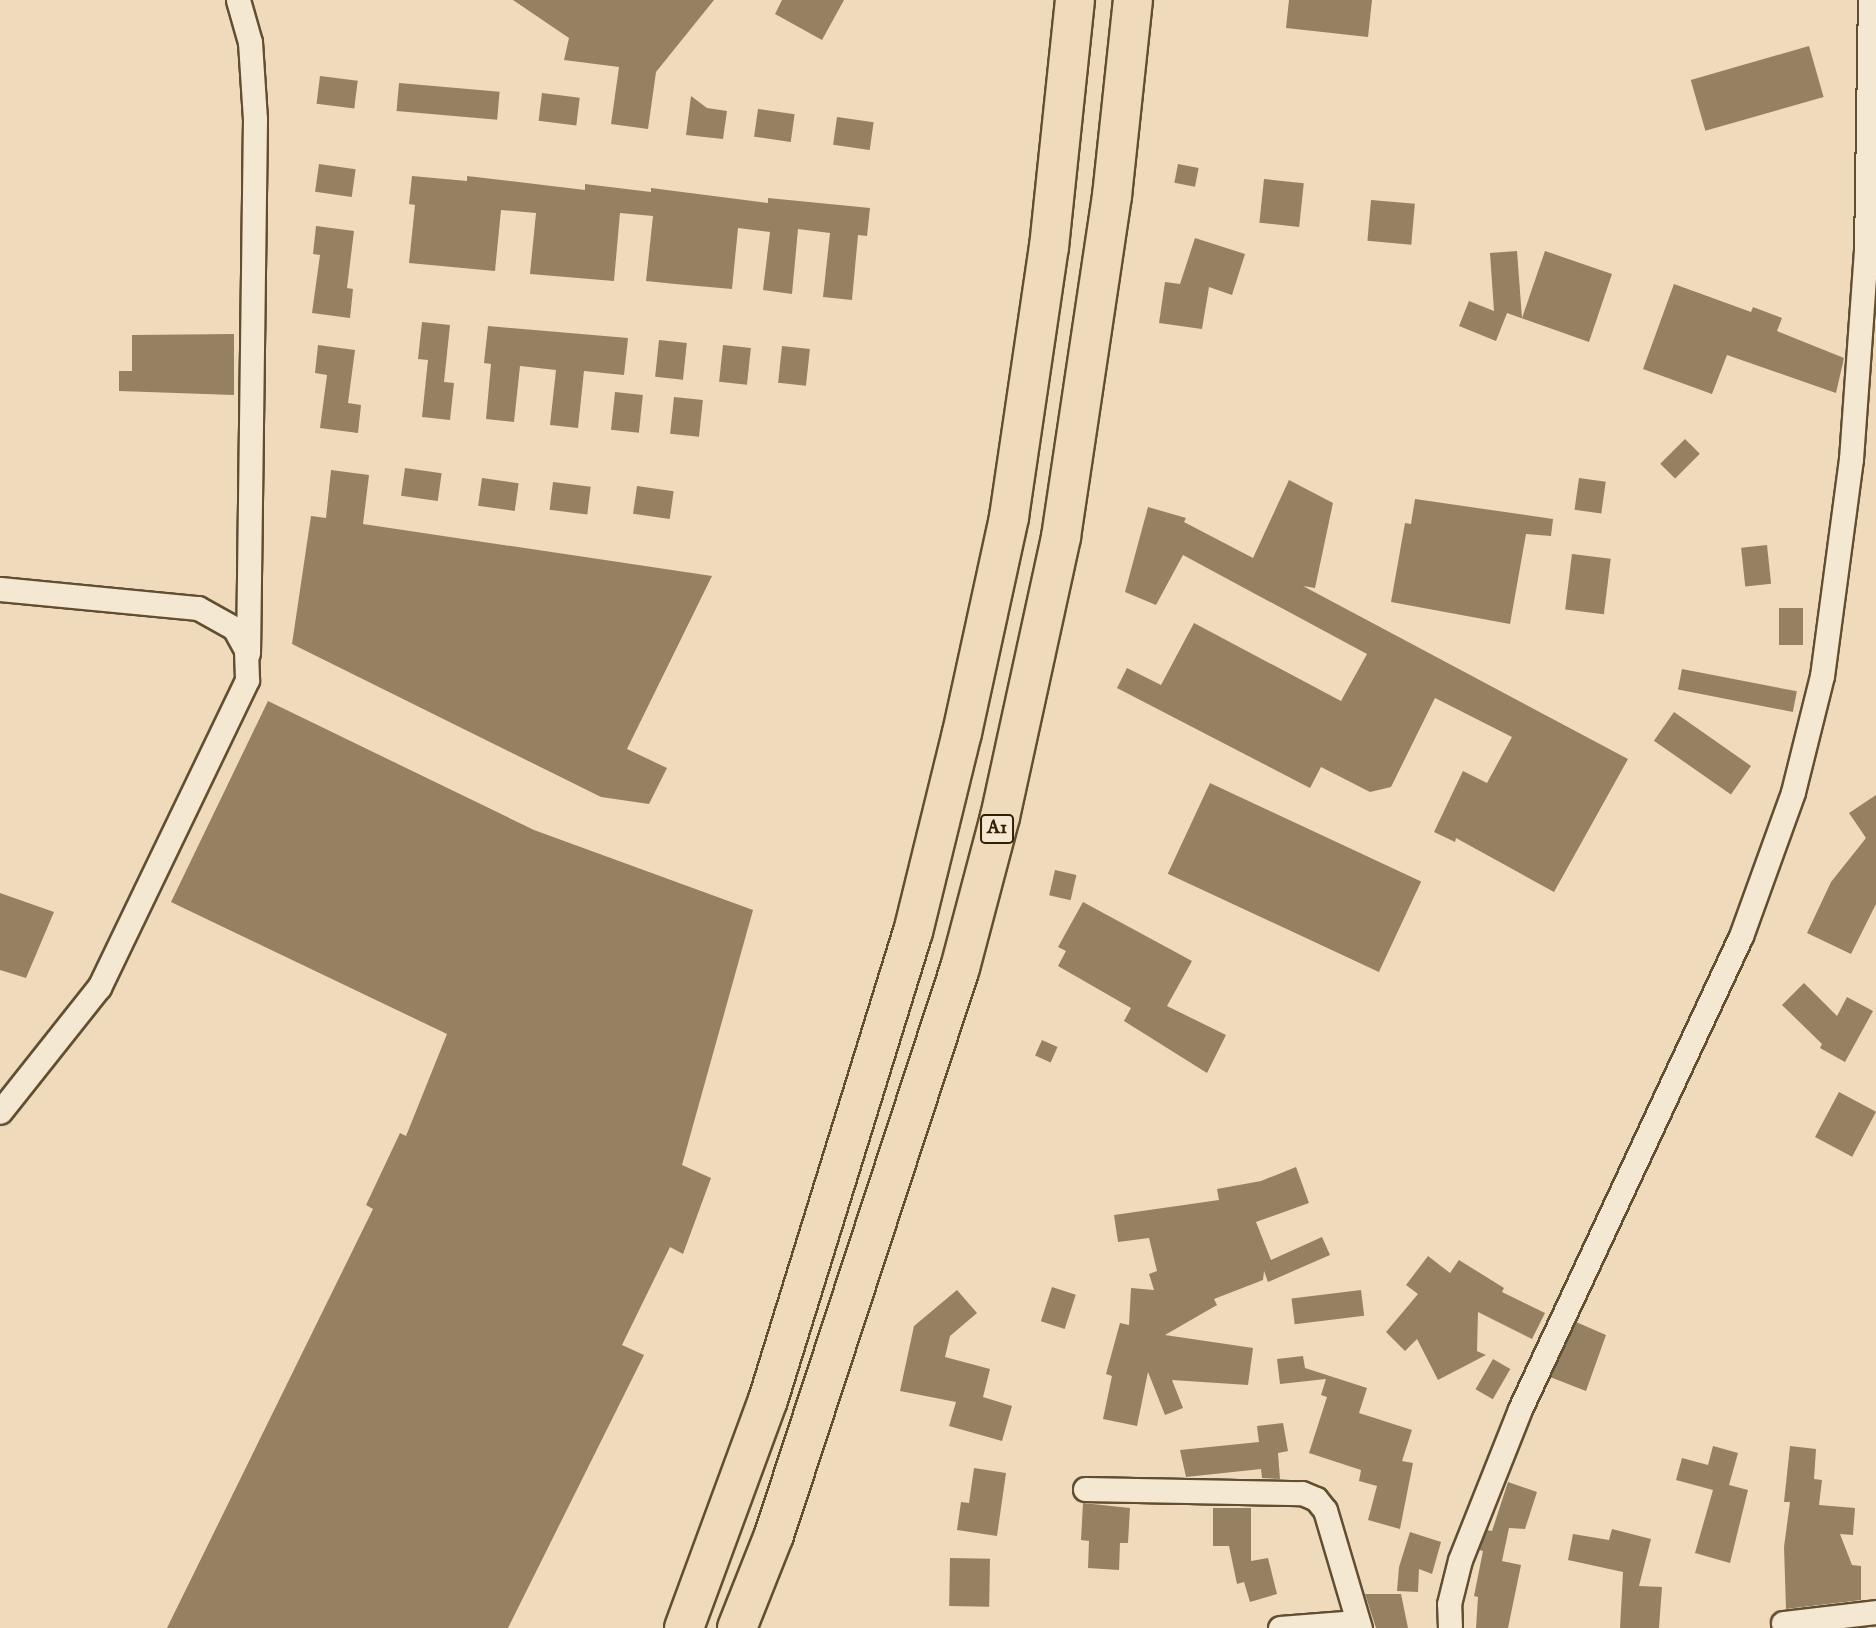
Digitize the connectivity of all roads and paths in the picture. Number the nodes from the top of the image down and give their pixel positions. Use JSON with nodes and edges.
{"nodes":[{"id":1,"x":238,"y":0,"type":"edge"},
{"id":2,"x":1075,"y":0,"type":"edge"},
{"id":3,"x":1133,"y":0,"type":"edge"},
{"id":4,"x":1871,"y":0,"type":"edge"},
{"id":5,"x":0,"y":589,"type":"edge"},
{"id":6,"x":247,"y":680,"type":"junction"},
{"id":7,"x":0,"y":1112,"type":"edge"},
{"id":8,"x":1085,"y":1489,"type":"dead end"},
{"id":9,"x":1876,"y":1612,"type":"edge"},
{"id":10,"x":1783,"y":1623,"type":"dead end"},
{"id":11,"x":1359,"y":1625,"type":"edge"},
{"id":12,"x":684,"y":1628,"type":"edge"},
{"id":13,"x":737,"y":1628,"type":"edge"},
{"id":14,"x":1280,"y":1628,"type":"edge"},
{"id":15,"x":1450,"y":1628,"type":"edge"}],
"edges":[{"from":1,"to":6,"type":"street"},
{"from":2,"to":12,"type":"highway"},
{"from":3,"to":13,"type":"highway","number":"A1"},
{"from":4,"to":15,"type":"street"},
{"from":5,"to":6,"type":"street"},
{"from":6,"to":7,"type":"street"},
{"from":8,"to":11,"type":"street"},
{"from":9,"to":10,"type":"street"},
{"from":11,"to":14,"type":"street"}]}
